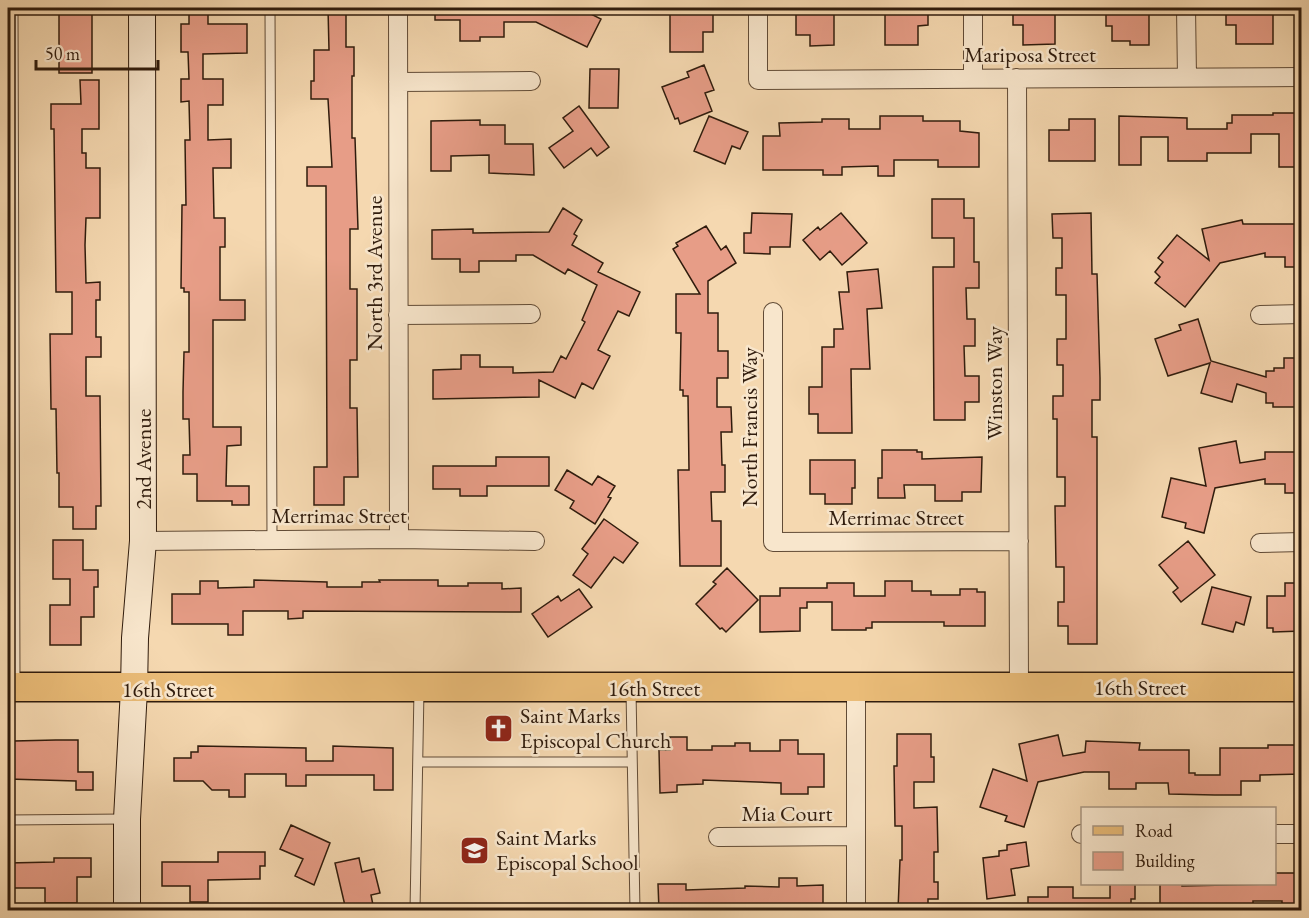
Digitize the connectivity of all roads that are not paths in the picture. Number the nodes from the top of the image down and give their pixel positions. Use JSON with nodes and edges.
{"nodes":[{"id":1,"x":13,"y":8,"type":"edge"},
{"id":2,"x":142,"y":8,"type":"edge"},
{"id":3,"x":270,"y":8,"type":"edge"},
{"id":4,"x":398,"y":8,"type":"edge"},
{"id":5,"x":758,"y":8,"type":"edge"},
{"id":6,"x":972,"y":8,"type":"edge"},
{"id":7,"x":1186,"y":8,"type":"edge"},
{"id":8,"x":1187,"y":77,"type":"junction"},
{"id":9,"x":1302,"y":77,"type":"edge"},
{"id":10,"x":973,"y":78,"type":"junction"},
{"id":11,"x":1017,"y":78,"type":"junction"},
{"id":12,"x":531,"y":81,"type":"dead end"},
{"id":13,"x":398,"y":82,"type":"junction"},
{"id":14,"x":773,"y":312,"type":"dead end"},
{"id":15,"x":531,"y":314,"type":"dead end"},
{"id":16,"x":1302,"y":314,"type":"edge"},
{"id":17,"x":398,"y":315,"type":"junction"},
{"id":18,"x":1260,"y":315,"type":"dead end"},
{"id":19,"x":272,"y":539,"type":"junction"},
{"id":20,"x":399,"y":539,"type":"junction"},
{"id":21,"x":143,"y":540,"type":"junction"},
{"id":22,"x":1018,"y":540,"type":"junction"},
{"id":23,"x":535,"y":541,"type":"dead end"},
{"id":24,"x":773,"y":542,"type":"joint"},
{"id":25,"x":1302,"y":542,"type":"edge"},
{"id":26,"x":1260,"y":543,"type":"dead end"},
{"id":27,"x":856,"y":687,"type":"junction"},
{"id":28,"x":1302,"y":687,"type":"edge"},
{"id":29,"x":11,"y":688,"type":"edge"},
{"id":30,"x":419,"y":688,"type":"junction"},
{"id":31,"x":631,"y":688,"type":"junction"},
{"id":32,"x":1019,"y":688,"type":"junction"},
{"id":33,"x":134,"y":689,"type":"junction"},
{"id":34,"x":418,"y":762,"type":"junction"},
{"id":35,"x":632,"y":762,"type":"junction"},
{"id":36,"x":127,"y":819,"type":"junction"},
{"id":37,"x":8,"y":820,"type":"edge"},
{"id":38,"x":1276,"y":834,"type":"edge"},
{"id":39,"x":1302,"y":834,"type":"edge"},
{"id":40,"x":856,"y":836,"type":"junction"},
{"id":41,"x":718,"y":837,"type":"dead end"},
{"id":42,"x":127,"y":910,"type":"edge"},
{"id":43,"x":415,"y":910,"type":"edge"},
{"id":44,"x":635,"y":910,"type":"edge"},
{"id":45,"x":856,"y":910,"type":"edge"}],
"edges":[{"from":1,"to":29,"type":"lane"},
{"from":2,"to":21,"type":"street","name":"2nd Avenue"},
{"from":3,"to":19,"type":"lane"},
{"from":4,"to":13,"type":"street","name":"North 3rd Avenue"},
{"from":5,"to":10,"type":"street","name":"Mariposa Street"},
{"from":6,"to":10,"type":"street"},
{"from":7,"to":8,"type":"street"},
{"from":8,"to":9,"type":"street","name":"Mariposa Street"},
{"from":8,"to":11,"type":"street","name":"Mariposa Street"},
{"from":10,"to":11,"type":"street","name":"Mariposa Street"},
{"from":11,"to":22,"type":"street","name":"Winston Way"},
{"from":12,"to":13,"type":"street"},
{"from":13,"to":17,"type":"street","name":"North 3rd Avenue"},
{"from":14,"to":24,"type":"street","name":"North Francis Way"},
{"from":15,"to":17,"type":"street"},
{"from":16,"to":18,"type":"street"},
{"from":17,"to":20,"type":"street","name":"North 3rd Avenue"},
{"from":19,"to":20,"type":"street","name":"Merrimac Street"},
{"from":19,"to":21,"type":"street","name":"Merrimac Street"},
{"from":20,"to":23,"type":"street","name":"Merrimac Street"},
{"from":21,"to":33,"type":"street","name":"2nd Avenue"},
{"from":22,"to":24,"type":"street","name":"Merrimac Street"},
{"from":22,"to":32,"type":"street","name":"Winston Way"},
{"from":25,"to":26,"type":"street"},
{"from":27,"to":31,"type":"main road","name":"16th Street"},
{"from":27,"to":32,"type":"main road","name":"16th Street"},
{"from":27,"to":40,"type":"street"},
{"from":28,"to":32,"type":"main road","name":"16th Street"},
{"from":29,"to":33,"type":"main road","name":"16th Street"},
{"from":30,"to":31,"type":"main road","name":"16th Street"},
{"from":30,"to":33,"type":"main road","name":"16th Street"},
{"from":30,"to":34,"type":"lane"},
{"from":31,"to":35,"type":"lane"},
{"from":33,"to":36,"type":"street","name":"2nd Avenue"},
{"from":34,"to":35,"type":"lane"},
{"from":34,"to":43,"type":"lane"},
{"from":35,"to":44,"type":"lane"},
{"from":36,"to":37,"type":"lane"},
{"from":36,"to":42,"type":"street","name":"2nd Avenue"},
{"from":38,"to":39,"type":"street"},
{"from":40,"to":41,"type":"street","name":"Mia Court"},
{"from":40,"to":45,"type":"street"}]}
